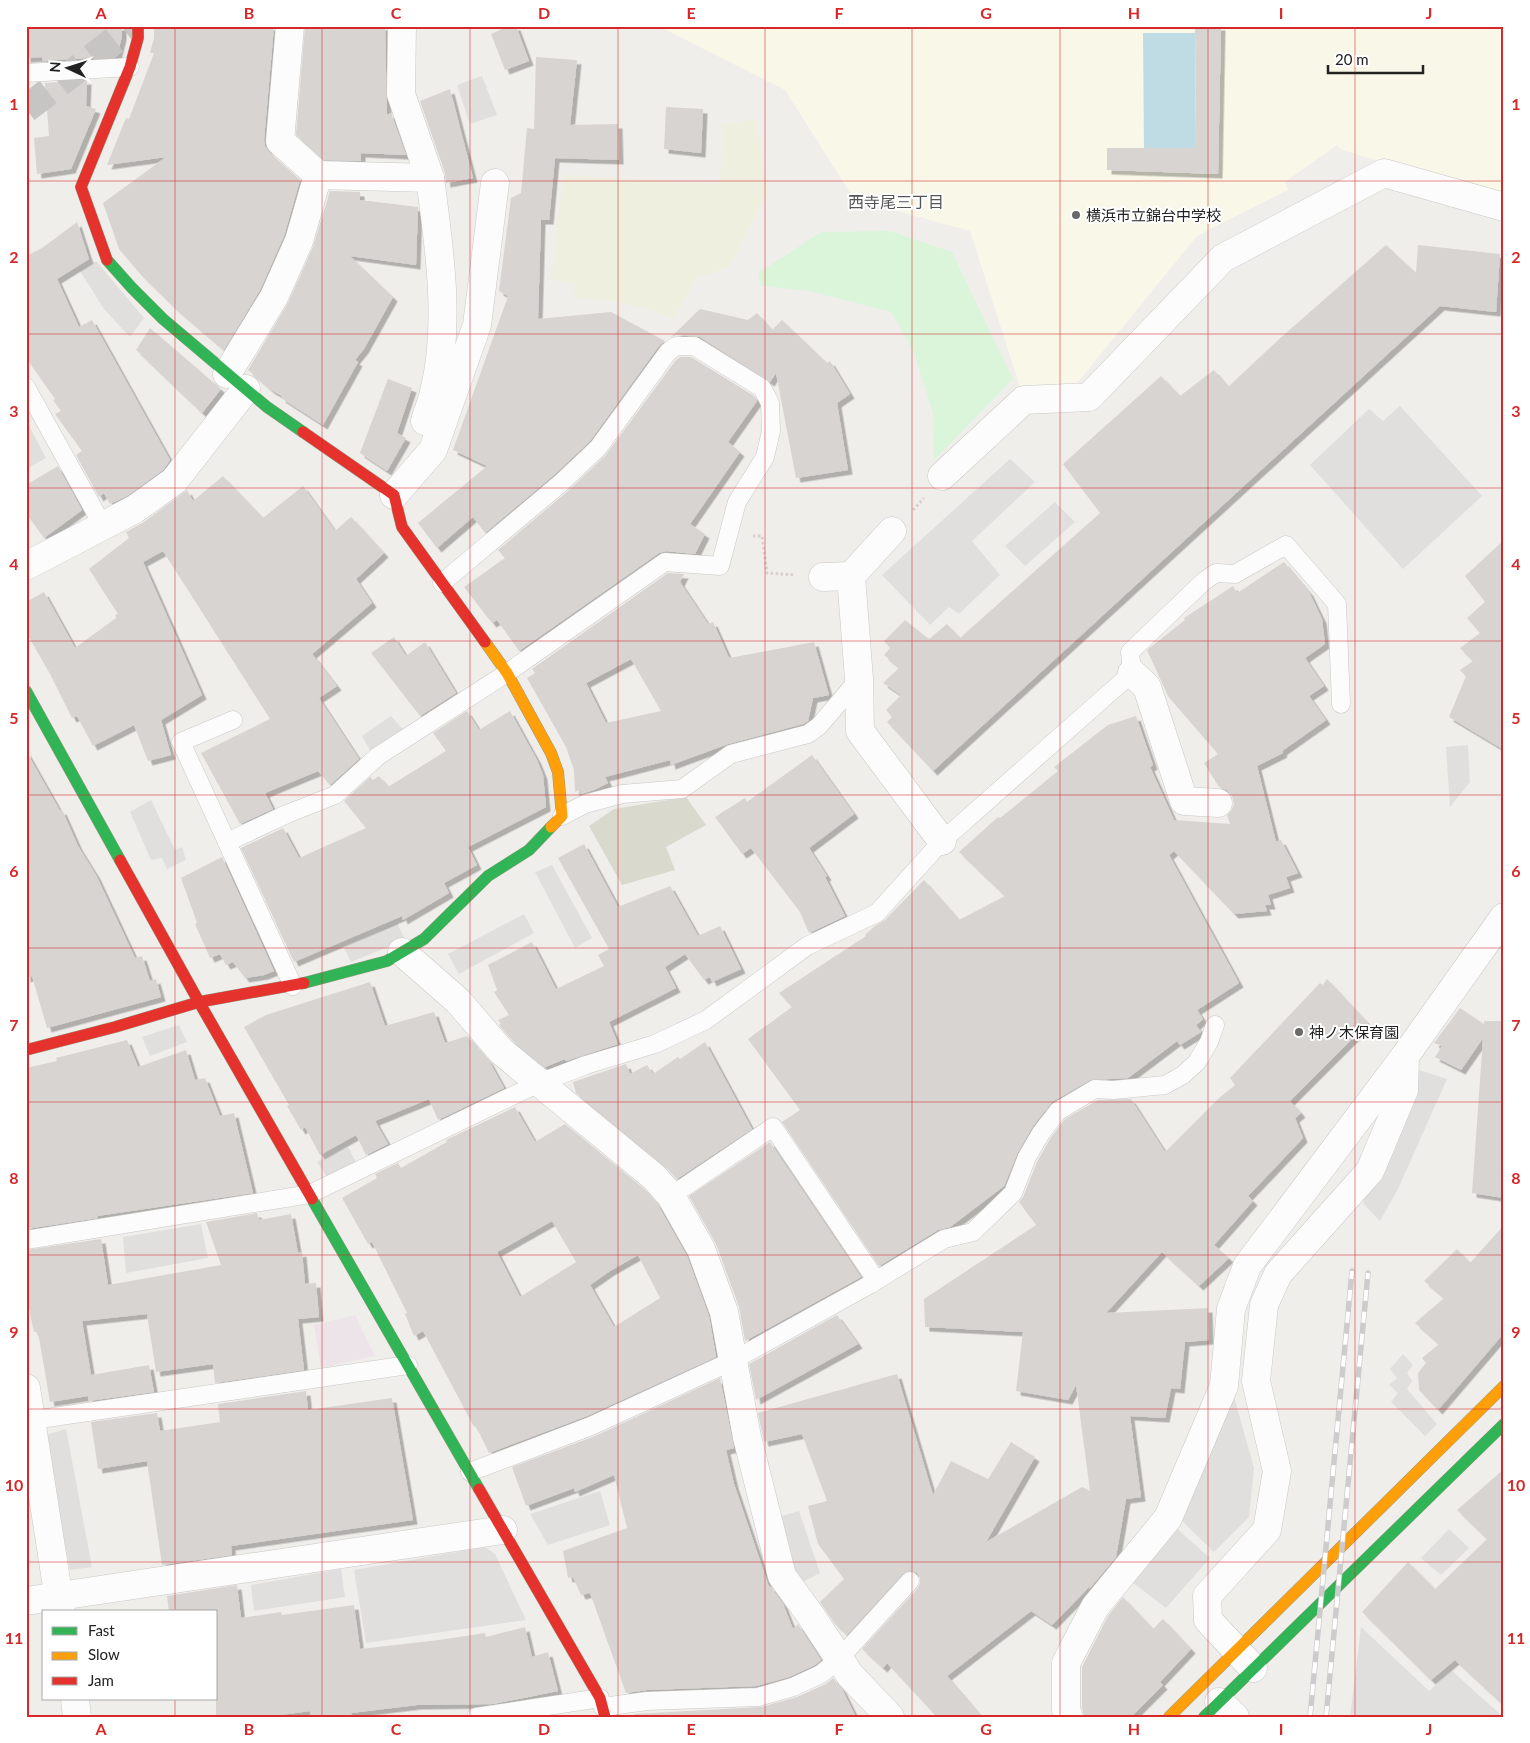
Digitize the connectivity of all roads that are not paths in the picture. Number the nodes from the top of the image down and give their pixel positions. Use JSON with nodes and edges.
{"nodes":[{"id":1,"x":138,"y":26,"type":"edge"},
{"id":2,"x":290,"y":26,"type":"edge"},
{"id":3,"x":402,"y":26,"type":"edge"},
{"id":4,"x":130,"y":67,"type":"junction"},
{"id":5,"x":26,"y":73,"type":"edge"},
{"id":6,"x":318,"y":175,"type":"junction"},
{"id":7,"x":430,"y":178,"type":"junction"},
{"id":8,"x":495,"y":183,"type":"dead end"},
{"id":9,"x":1504,"y":207,"type":"edge"},
{"id":10,"x":237,"y":382,"type":"junction"},
{"id":11,"x":26,"y":387,"type":"edge"},
{"id":12,"x":942,"y":476,"type":"road end"},
{"id":13,"x":389,"y":491,"type":"junction"},
{"id":14,"x":103,"y":526,"type":"junction"},
{"id":15,"x":892,"y":531,"type":"road end"},
{"id":16,"x":26,"y":566,"type":"edge"},
{"id":17,"x":851,"y":576,"type":"junction"},
{"id":18,"x":823,"y":577,"type":"road end"},
{"id":19,"x":442,"y":583,"type":"junction"},
{"id":20,"x":507,"y":673,"type":"junction"},
{"id":21,"x":1132,"y":673,"type":"junction"},
{"id":22,"x":859,"y":679,"type":"junction"},
{"id":23,"x":26,"y":691,"type":"edge"},
{"id":24,"x":1341,"y":704,"type":"dead end"},
{"id":25,"x":233,"y":720,"type":"dead end"},
{"id":26,"x":1218,"y":804,"type":"dead end"},
{"id":27,"x":562,"y":816,"type":"junction"},
{"id":28,"x":942,"y":841,"type":"junction"},
{"id":29,"x":228,"y":842,"type":"junction"},
{"id":30,"x":1504,"y":917,"type":"edge"},
{"id":31,"x":402,"y":952,"type":"junction"},
{"id":32,"x":293,"y":986,"type":"junction"},
{"id":33,"x":199,"y":1002,"type":"junction"},
{"id":34,"x":1215,"y":1025,"type":"dead end"},
{"id":35,"x":26,"y":1050,"type":"edge"},
{"id":36,"x":1406,"y":1056,"type":"junction"},
{"id":37,"x":539,"y":1083,"type":"junction"},
{"id":38,"x":310,"y":1194,"type":"junction"},
{"id":39,"x":670,"y":1196,"type":"junction"},
{"id":40,"x":26,"y":1240,"type":"edge"},
{"id":41,"x":876,"y":1280,"type":"junction"},
{"id":42,"x":732,"y":1361,"type":"junction"},
{"id":43,"x":408,"y":1365,"type":"junction"},
{"id":44,"x":1504,"y":1386,"type":"edge"},
{"id":45,"x":26,"y":1388,"type":"edge"},
{"id":46,"x":29,"y":1421,"type":"edge"},
{"id":47,"x":1504,"y":1424,"type":"edge"},
{"id":48,"x":470,"y":1472,"type":"junction"},
{"id":49,"x":503,"y":1530,"type":"junction"},
{"id":50,"x":910,"y":1582,"type":"dead end"},
{"id":51,"x":26,"y":1601,"type":"edge"},
{"id":52,"x":60,"y":1604,"type":"edge"},
{"id":53,"x":839,"y":1659,"type":"junction"},
{"id":54,"x":1245,"y":1659,"type":"junction"},
{"id":55,"x":75,"y":1700,"type":"edge"},
{"id":56,"x":602,"y":1707,"type":"edge"},
{"id":57,"x":1219,"y":1712,"type":"edge"},
{"id":58,"x":77,"y":1717,"type":"edge"},
{"id":59,"x":476,"y":1717,"type":"edge"},
{"id":60,"x":890,"y":1717,"type":"edge"},
{"id":61,"x":1069,"y":1717,"type":"edge"},
{"id":62,"x":1169,"y":1717,"type":"edge"}],
"edges":[{"from":1,"to":4,"type":"street"},
{"from":2,"to":6,"type":"street"},
{"from":3,"to":7,"type":"street"},
{"from":4,"to":5,"type":"lane"},
{"from":4,"to":10,"type":"street"},
{"from":6,"to":7,"type":"street"},
{"from":6,"to":10,"type":"street"},
{"from":7,"to":13,"type":"street"},
{"from":8,"to":13,"type":"street"},
{"from":9,"to":12,"type":"street"},
{"from":10,"to":13,"type":"street"},
{"from":10,"to":14,"type":"street"},
{"from":11,"to":14,"type":"lane"},
{"from":13,"to":19,"type":"street"},
{"from":14,"to":16,"type":"street"},
{"from":15,"to":17,"type":"street"},
{"from":17,"to":18,"type":"street"},
{"from":17,"to":22,"type":"street"},
{"from":19,"to":20,"type":"street"},
{"from":19,"to":20,"type":"lane"},
{"from":20,"to":27,"type":"street"},
{"from":20,"to":29,"type":"lane"},
{"from":21,"to":24,"type":"lane"},
{"from":21,"to":26,"type":"street"},
{"from":21,"to":28,"type":"lane"},
{"from":22,"to":27,"type":"lane"},
{"from":22,"to":28,"type":"street"},
{"from":23,"to":33,"type":"street"},
{"from":25,"to":29,"type":"lane"},
{"from":27,"to":31,"type":"street"},
{"from":28,"to":37,"type":"lane"},
{"from":29,"to":32,"type":"lane"},
{"from":30,"to":36,"type":"street"},
{"from":31,"to":32,"type":"street"},
{"from":31,"to":37,"type":"street"},
{"from":32,"to":33,"type":"street"},
{"from":33,"to":35,"type":"street"},
{"from":33,"to":38,"type":"street"},
{"from":34,"to":41,"type":"lane"},
{"from":36,"to":54,"type":"street"},
{"from":36,"to":61,"type":"street"},
{"from":37,"to":38,"type":"lane"},
{"from":37,"to":39,"type":"street"},
{"from":38,"to":40,"type":"lane"},
{"from":38,"to":43,"type":"street"},
{"from":39,"to":41,"type":"lane"},
{"from":39,"to":42,"type":"street"},
{"from":41,"to":42,"type":"lane"},
{"from":42,"to":48,"type":"lane"},
{"from":42,"to":53,"type":"street"},
{"from":43,"to":46,"type":"lane"},
{"from":43,"to":48,"type":"street"},
{"from":44,"to":54,"type":"street"},
{"from":45,"to":46,"type":"street"},
{"from":46,"to":52,"type":"street"},
{"from":47,"to":54,"type":"street"},
{"from":48,"to":49,"type":"street"},
{"from":49,"to":52,"type":"street"},
{"from":49,"to":56,"type":"street"},
{"from":50,"to":53,"type":"lane"},
{"from":51,"to":52,"type":"street"},
{"from":53,"to":56,"type":"lane"},
{"from":53,"to":60,"type":"street"},
{"from":54,"to":57,"type":"street"},
{"from":54,"to":62,"type":"street"},
{"from":55,"to":58,"type":"street"},
{"from":56,"to":59,"type":"lane"}]}
